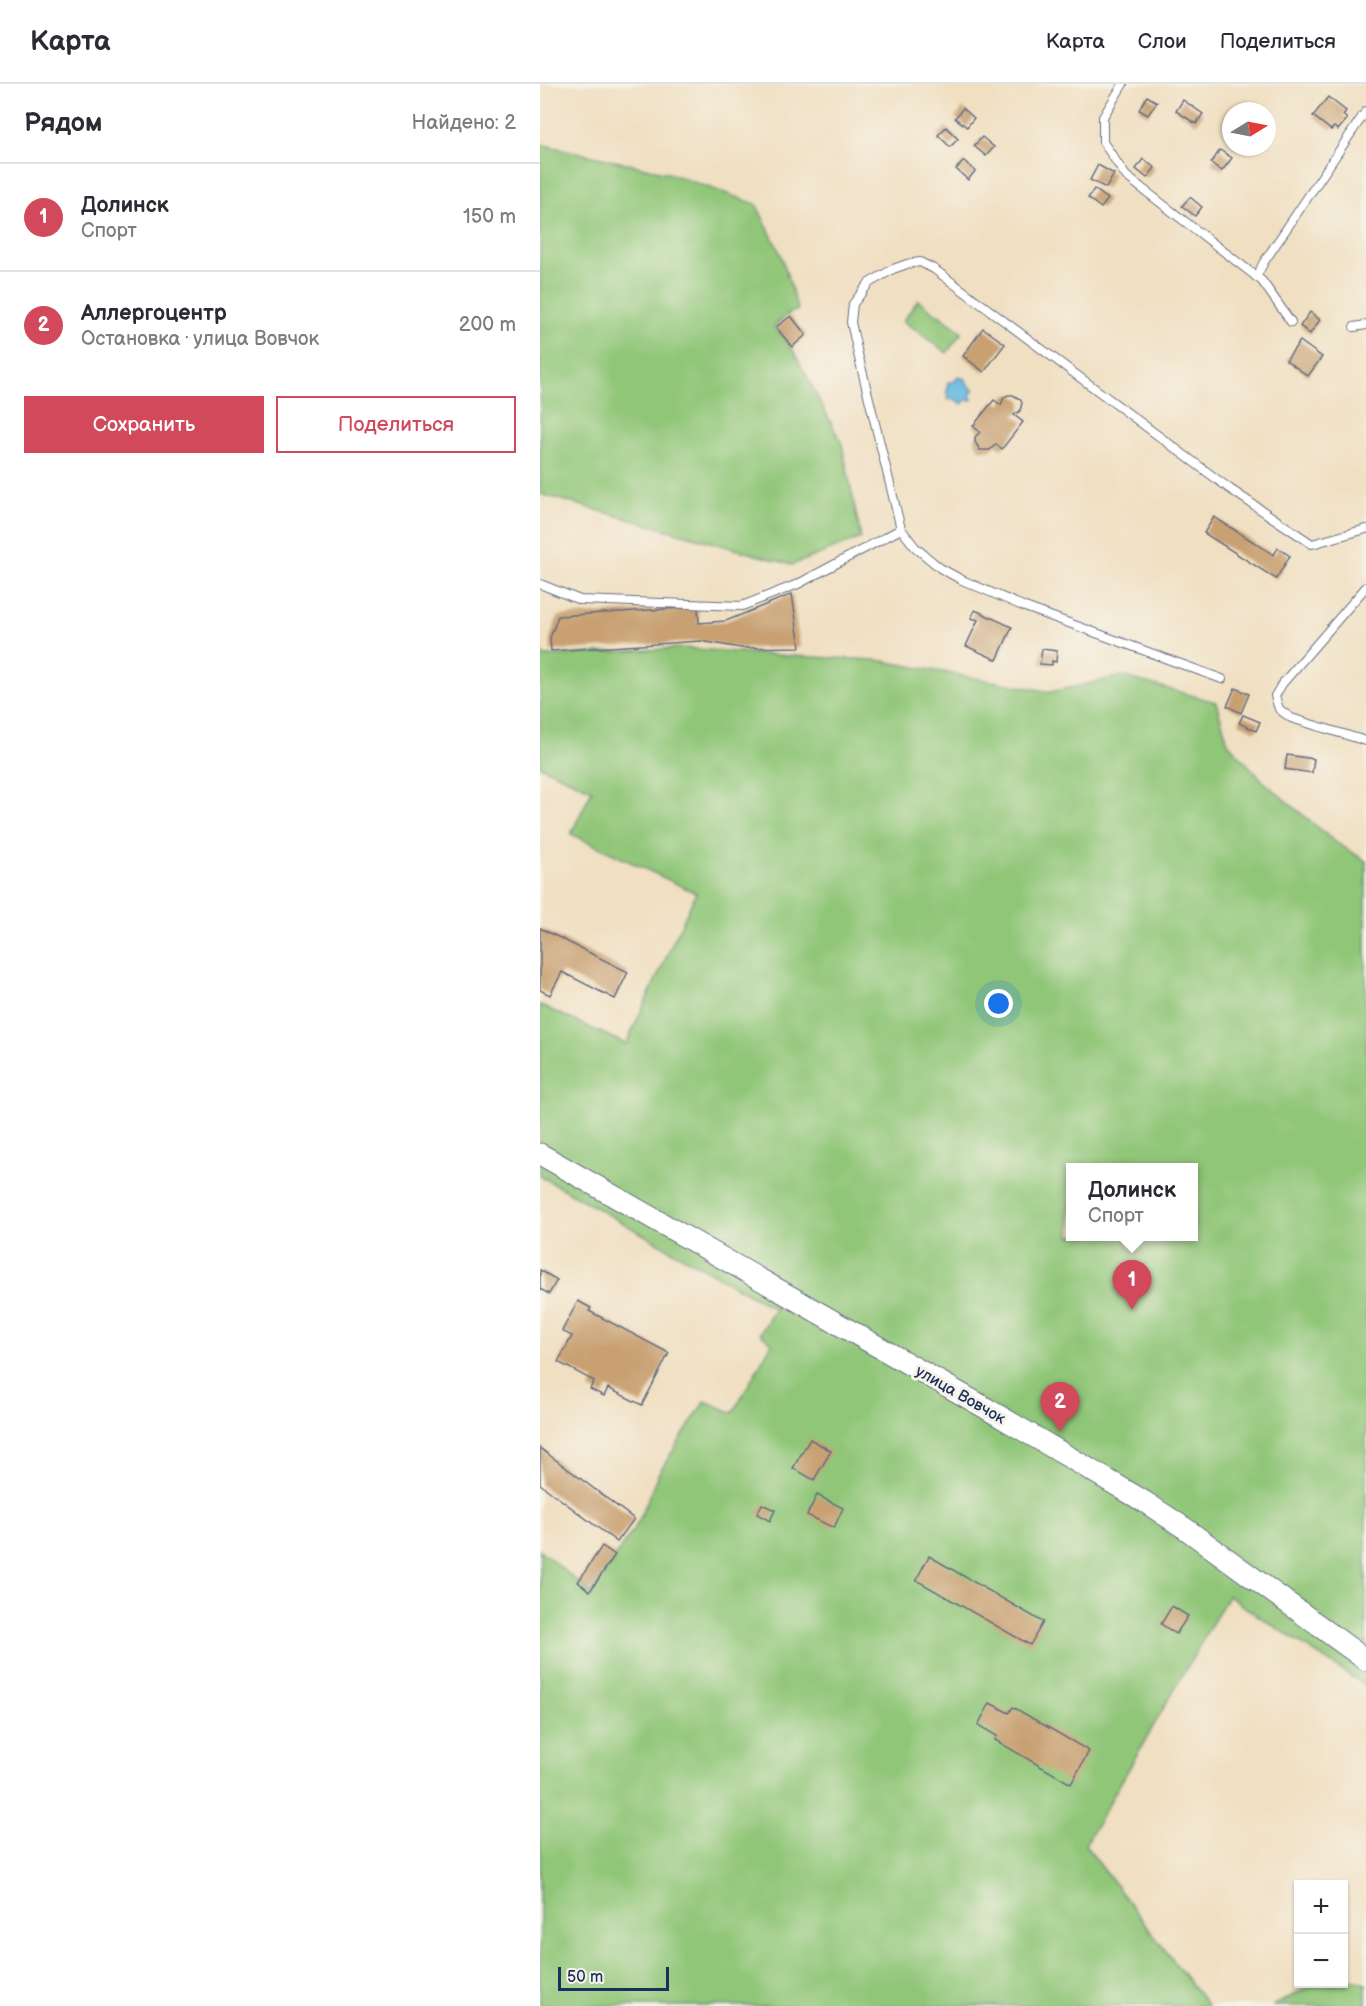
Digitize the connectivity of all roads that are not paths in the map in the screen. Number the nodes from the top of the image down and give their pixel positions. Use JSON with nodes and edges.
{"nodes":[{"id":1,"x":1123,"y":84,"type":"edge"},
{"id":2,"x":1366,"y":111,"type":"edge"},
{"id":3,"x":1256,"y":277,"type":"junction"},
{"id":4,"x":1291,"y":322,"type":"dead end"},
{"id":5,"x":1366,"y":325,"type":"edge"},
{"id":6,"x":1354,"y":327,"type":"dead end"},
{"id":7,"x":901,"y":529,"type":"junction"},
{"id":8,"x":1366,"y":529,"type":"edge"},
{"id":9,"x":540,"y":584,"type":"edge"},
{"id":10,"x":1364,"y":592,"type":"edge"},
{"id":11,"x":1222,"y":679,"type":"dead end"},
{"id":12,"x":1366,"y":741,"type":"edge"},
{"id":13,"x":540,"y":1154,"type":"edge"},
{"id":14,"x":1366,"y":1660,"type":"edge"}],
"edges":[{"from":1,"to":3,"type":"lane"},
{"from":2,"to":3,"type":"lane"},
{"from":3,"to":4,"type":"lane"},
{"from":5,"to":6,"type":"lane"},
{"from":7,"to":8,"type":"lane"},
{"from":7,"to":9,"type":"lane"},
{"from":7,"to":11,"type":"lane"},
{"from":10,"to":12,"type":"lane"},
{"from":13,"to":14,"type":"street","name":"улица Вовчок"}]}
